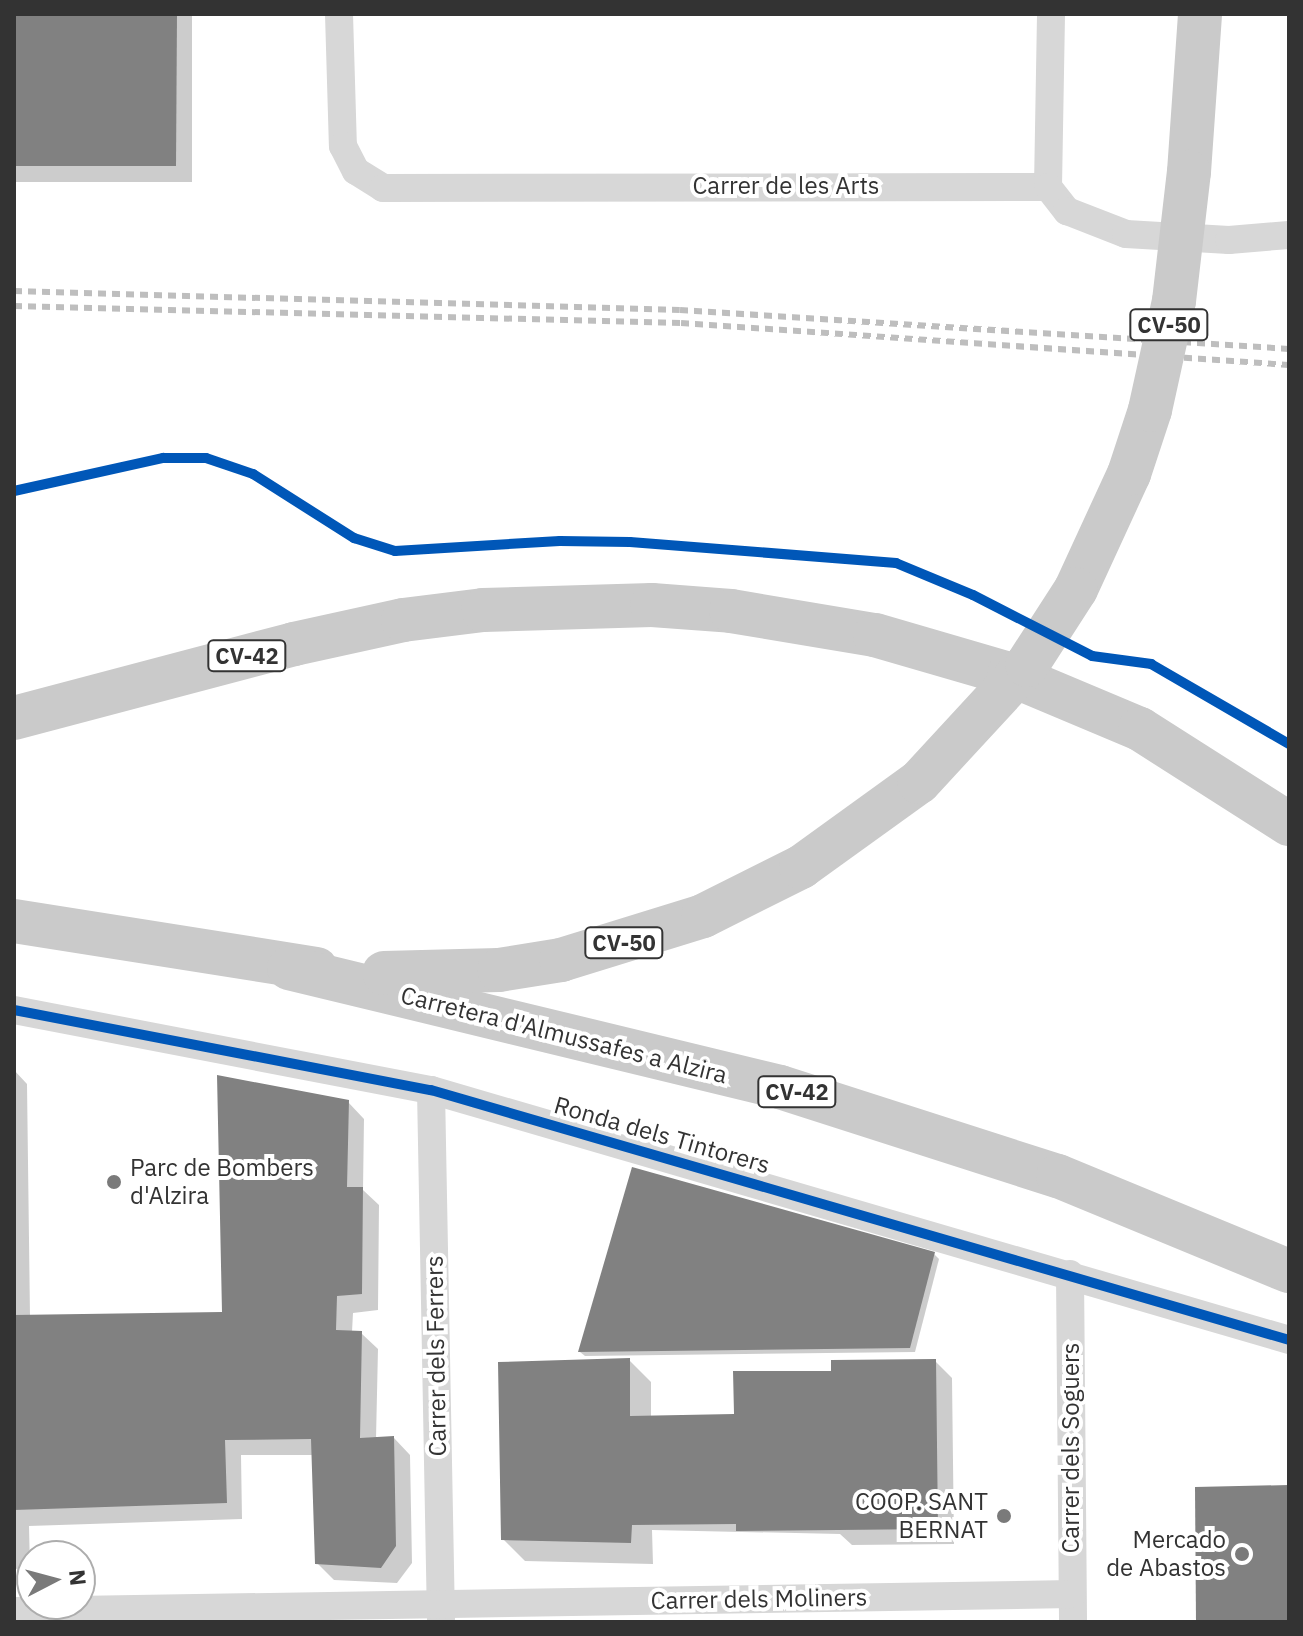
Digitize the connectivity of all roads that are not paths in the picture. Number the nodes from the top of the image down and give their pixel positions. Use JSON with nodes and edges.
{"nodes":[{"id":1,"x":339,"y":14,"type":"edge"},
{"id":2,"x":1051,"y":14,"type":"edge"},
{"id":3,"x":1200,"y":14,"type":"edge"},
{"id":4,"x":1048,"y":187,"type":"junction"},
{"id":5,"x":1289,"y":235,"type":"edge"},
{"id":6,"x":14,"y":718,"type":"edge"},
{"id":7,"x":1289,"y":824,"type":"edge"},
{"id":8,"x":14,"y":921,"type":"edge"},
{"id":9,"x":289,"y":968,"type":"junction"},
{"id":10,"x":14,"y":1010,"type":"edge"},
{"id":11,"x":431,"y":1090,"type":"junction"},
{"id":12,"x":1289,"y":1271,"type":"edge"},
{"id":13,"x":1070,"y":1274,"type":"junction"},
{"id":14,"x":1289,"y":1340,"type":"edge"},
{"id":15,"x":1072,"y":1608,"type":"edge"},
{"id":16,"x":14,"y":1611,"type":"edge"},
{"id":17,"x":441,"y":1613,"type":"edge"}],
"edges":[{"from":1,"to":4,"type":"street","name":"Carrer de les Arts"},
{"from":2,"to":4,"type":"street"},
{"from":3,"to":9,"type":"main road","number":"CV-50","bridge":true},
{"from":4,"to":5,"type":"street"},
{"from":6,"to":7,"type":"main road","number":"CV-42"},
{"from":8,"to":9,"type":"main road","number":"CV-50"},
{"from":9,"to":12,"type":"main road","name":"Carretera d'Almussafes a Alzira","number":"CV-42"},
{"from":10,"to":11,"type":"street","name":"Ronda dels Tintorers"},
{"from":11,"to":13,"type":"street","name":"Ronda dels Tintorers"},
{"from":11,"to":17,"type":"street","name":"Carrer dels Ferrers"},
{"from":13,"to":14,"type":"street","name":"Ronda dels Tintorers"},
{"from":13,"to":15,"type":"street","name":"Carrer dels Soguers"},
{"from":15,"to":17,"type":"street","name":"Carrer dels Moliners"},
{"from":16,"to":17,"type":"street","name":"Carrer dels Moliners"}]}
